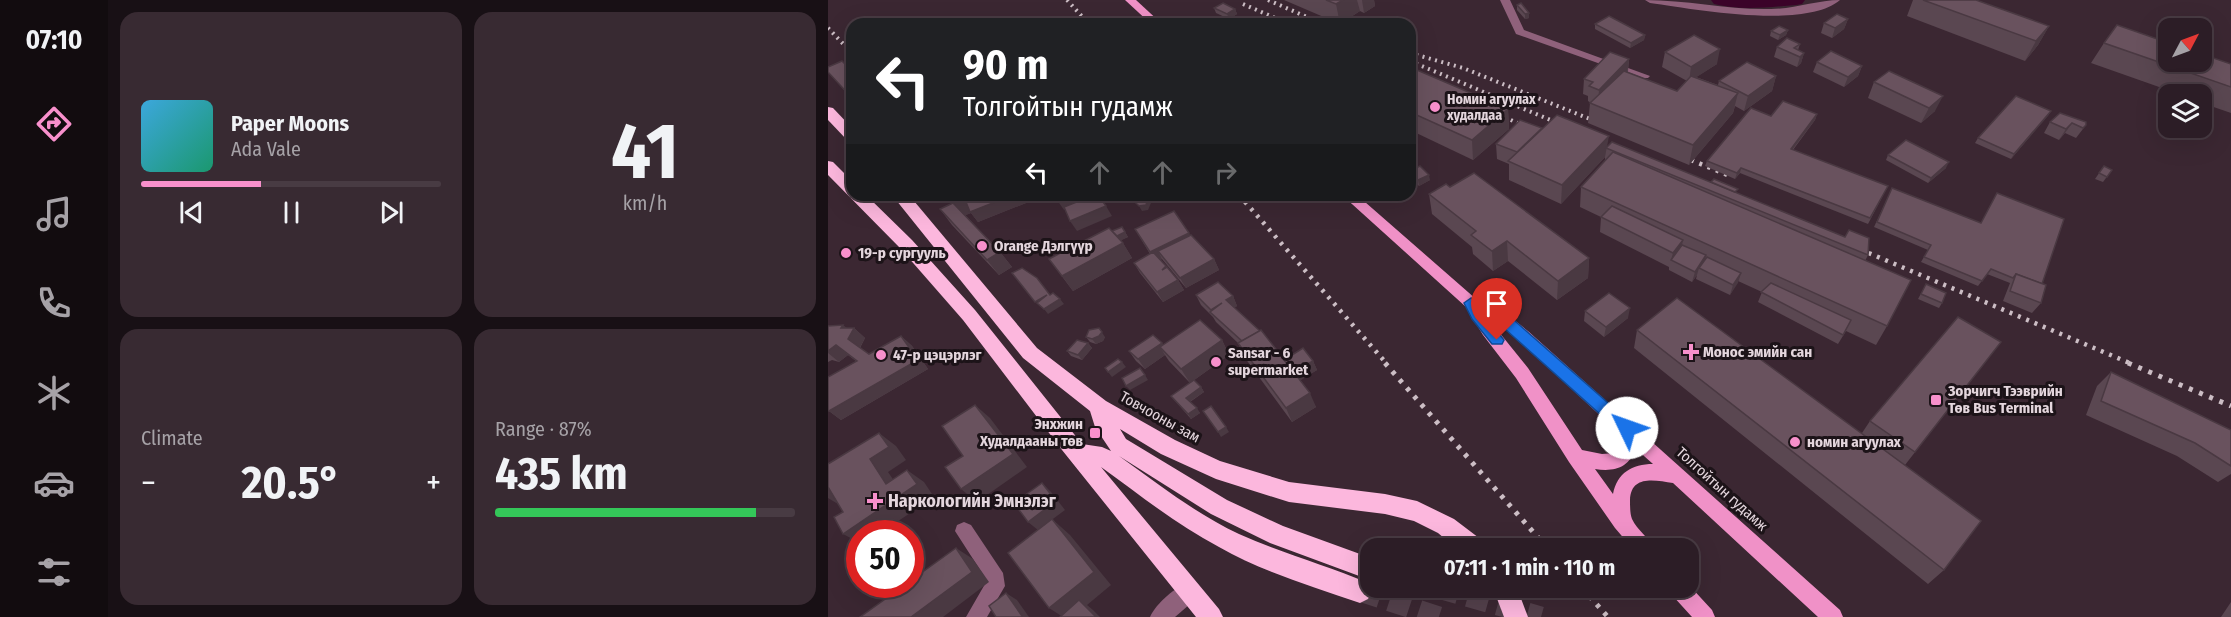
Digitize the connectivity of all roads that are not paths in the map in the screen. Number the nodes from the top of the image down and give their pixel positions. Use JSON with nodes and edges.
{"nodes":[{"id":1,"x":1130,"y":0,"type":"edge"},
{"id":2,"x":1505,"y":0,"type":"edge"},
{"id":3,"x":1650,"y":0,"type":"edge"},
{"id":4,"x":1835,"y":0,"type":"edge"},
{"id":5,"x":1150,"y":18,"type":"edge"},
{"id":6,"x":1644,"y":76,"type":"edge"},
{"id":7,"x":828,"y":111,"type":"edge"},
{"id":8,"x":846,"y":130,"type":"edge"},
{"id":9,"x":828,"y":166,"type":"edge"},
{"id":10,"x":846,"y":184,"type":"edge"},
{"id":11,"x":863,"y":201,"type":"edge"},
{"id":12,"x":905,"y":201,"type":"edge"},
{"id":13,"x":1356,"y":201,"type":"edge"},
{"id":14,"x":1471,"y":303,"type":"junction"},
{"id":15,"x":1099,"y":407,"type":"junction"},
{"id":16,"x":1627,"y":428,"type":"junction"},
{"id":17,"x":1077,"y":453,"type":"junction"},
{"id":18,"x":1575,"y":456,"type":"junction"},
{"id":19,"x":1679,"y":476,"type":"junction"},
{"id":20,"x":1622,"y":522,"type":"junction"},
{"id":21,"x":964,"y":531,"type":"dead end"},
{"id":22,"x":1461,"y":538,"type":"edge"},
{"id":23,"x":1636,"y":538,"type":"edge"},
{"id":24,"x":1360,"y":565,"type":"edge"},
{"id":25,"x":1190,"y":591,"type":"junction"},
{"id":26,"x":1359,"y":591,"type":"tunnel mouth"},
{"id":27,"x":1509,"y":598,"type":"edge"},
{"id":28,"x":1689,"y":598,"type":"edge"},
{"id":29,"x":976,"y":617,"type":"edge"},
{"id":30,"x":1160,"y":617,"type":"edge"},
{"id":31,"x":1211,"y":617,"type":"edge"},
{"id":32,"x":1516,"y":617,"type":"edge"},
{"id":33,"x":1705,"y":617,"type":"edge"},
{"id":34,"x":1833,"y":617,"type":"edge"}],
"edges":[{"from":1,"to":5,"type":"main road"},
{"from":2,"to":6,"type":"street"},
{"from":3,"to":4,"type":"street"},
{"from":7,"to":8,"type":"highway"},
{"from":9,"to":10,"type":"highway"},
{"from":11,"to":17,"type":"highway"},
{"from":12,"to":15,"type":"highway","name":"Товчооны зам"},
{"from":13,"to":14,"type":"main road","name":"Толгойтын гудамж"},
{"from":14,"to":16,"type":"main road","name":"Толгойтын гудамж"},
{"from":14,"to":18,"type":"main road","name":"Толгойтын гудамж"},
{"from":15,"to":22,"type":"highway","name":"Товчооны зам"},
{"from":15,"to":24,"type":"highway"},
{"from":16,"to":18,"type":"main road"},
{"from":16,"to":19,"type":"main road","name":"Толгойтын гудамж"},
{"from":17,"to":25,"type":"highway"},
{"from":17,"to":26,"type":"highway"},
{"from":18,"to":20,"type":"main road","name":"Толгойтын гудамж"},
{"from":19,"to":20,"type":"main road"},
{"from":19,"to":34,"type":"main road","name":"Толгойтын гудамж"},
{"from":20,"to":23,"type":"main road","name":"Толгойтын гудамж"},
{"from":21,"to":29,"type":"street"},
{"from":25,"to":30,"type":"street"},
{"from":25,"to":31,"type":"highway"},
{"from":27,"to":32,"type":"highway"},
{"from":28,"to":33,"type":"main road"}]}
